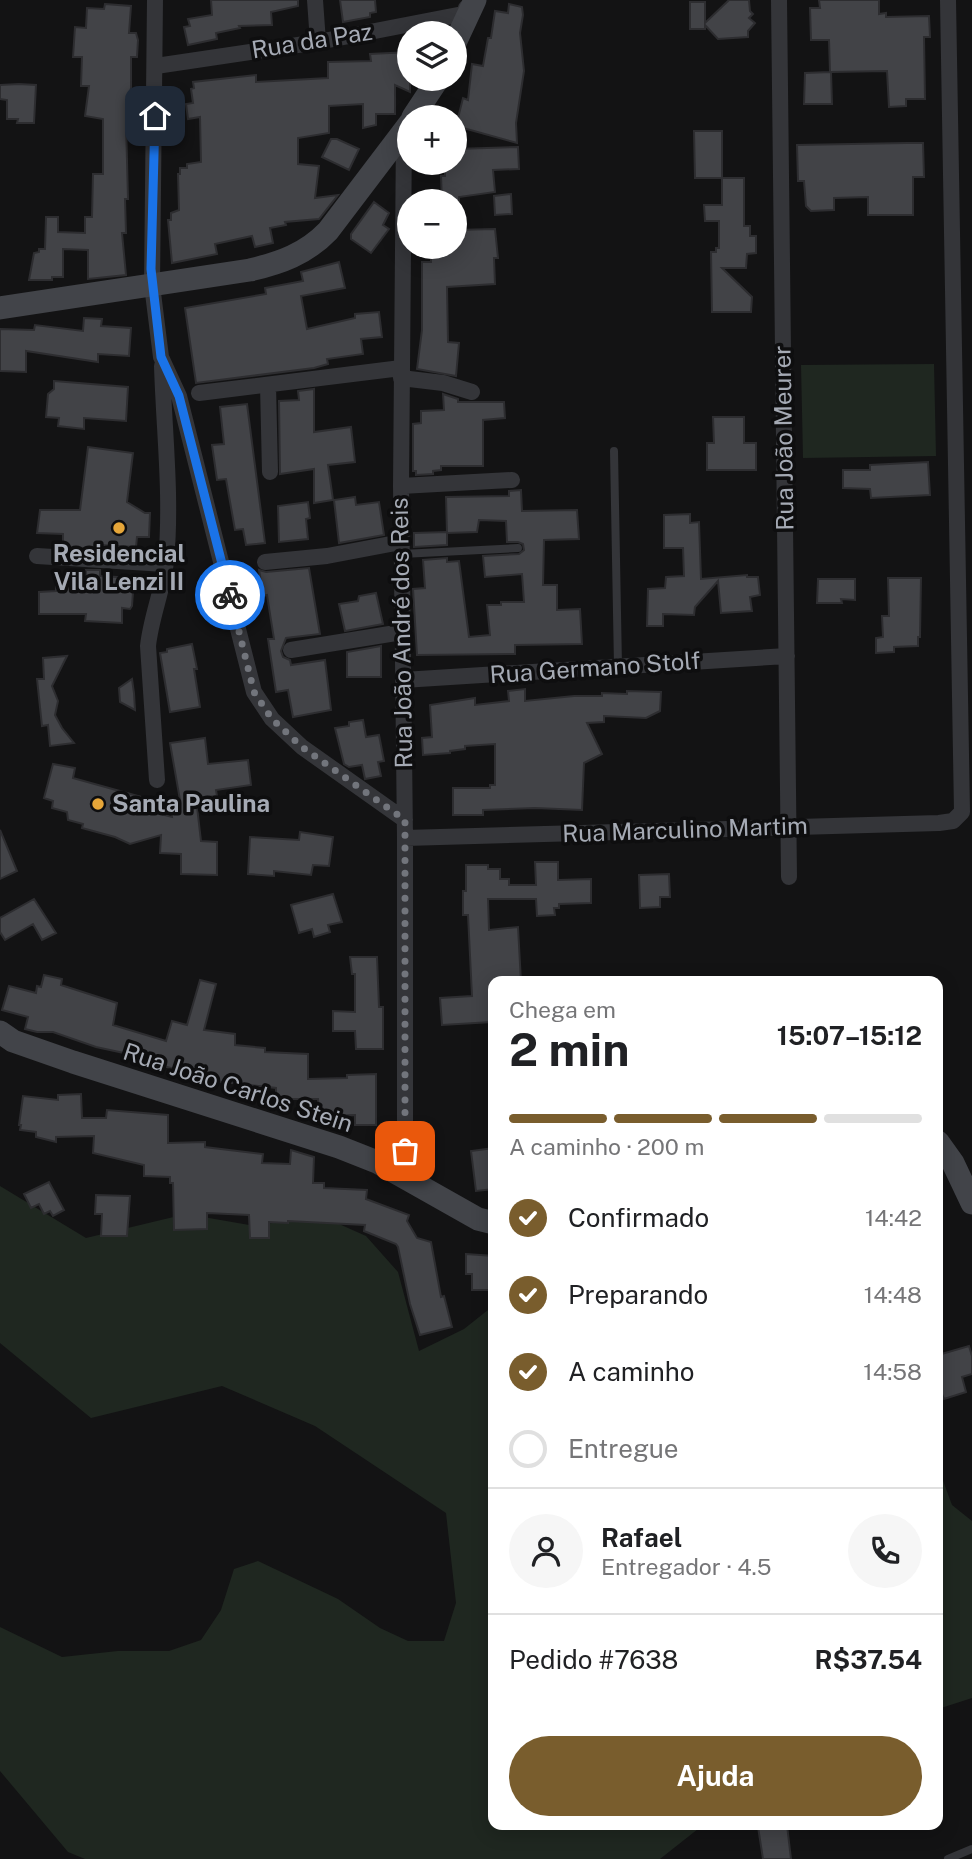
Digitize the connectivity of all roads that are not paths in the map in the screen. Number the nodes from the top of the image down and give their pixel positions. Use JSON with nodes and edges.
{"nodes":[{"id":1,"x":155,"y":0,"type":"edge"},
{"id":2,"x":315,"y":0,"type":"edge"},
{"id":3,"x":779,"y":0,"type":"edge"},
{"id":4,"x":948,"y":0,"type":"edge"},
{"id":5,"x":469,"y":4,"type":"edge"},
{"id":6,"x":463,"y":21,"type":"edge"},
{"id":7,"x":318,"y":42,"type":"junction"},
{"id":8,"x":156,"y":66,"type":"junction"},
{"id":9,"x":397,"y":140,"type":"edge"},
{"id":10,"x":407,"y":175,"type":"edge"},
{"id":11,"x":152,"y":285,"type":"junction"},
{"id":12,"x":0,"y":308,"type":"edge"},
{"id":13,"x":161,"y":357,"type":"junction"},
{"id":14,"x":401,"y":373,"type":"junction"},
{"id":15,"x":268,"y":385,"type":"junction"},
{"id":16,"x":472,"y":392,"type":"dead end"},
{"id":17,"x":199,"y":393,"type":"dead end"},
{"id":18,"x":614,"y":451,"type":"dead end"},
{"id":19,"x":270,"y":472,"type":"dead end"},
{"id":20,"x":512,"y":480,"type":"dead end"},
{"id":21,"x":401,"y":486,"type":"junction"},
{"id":22,"x":401,"y":548,"type":"junction"},
{"id":23,"x":518,"y":548,"type":"dead end"},
{"id":24,"x":37,"y":556,"type":"dead end"},
{"id":25,"x":265,"y":562,"type":"dead end"},
{"id":26,"x":165,"y":564,"type":"junction"},
{"id":27,"x":402,"y":632,"type":"junction"},
{"id":28,"x":291,"y":650,"type":"dead end"},
{"id":29,"x":787,"y":656,"type":"junction"},
{"id":30,"x":618,"y":666,"type":"junction"},
{"id":31,"x":403,"y":680,"type":"junction"},
{"id":32,"x":157,"y":780,"type":"dead end"},
{"id":33,"x":405,"y":820,"type":"junction"},
{"id":34,"x":789,"y":828,"type":"junction"},
{"id":35,"x":405,"y":838,"type":"junction"},
{"id":36,"x":789,"y":877,"type":"dead end"},
{"id":37,"x":0,"y":1031,"type":"edge"},
{"id":38,"x":943,"y":1149,"type":"edge"},
{"id":39,"x":405,"y":1177,"type":"junction"},
{"id":40,"x":972,"y":1202,"type":"edge"},
{"id":41,"x":488,"y":1222,"type":"edge"},
{"id":42,"x":972,"y":1849,"type":"edge"},
{"id":43,"x":948,"y":1859,"type":"edge"}],
"edges":[{"from":1,"to":8,"type":"street"},
{"from":2,"to":7,"type":"street"},
{"from":3,"to":29,"type":"street","name":"Rua João Meurer"},
{"from":4,"to":34,"type":"street","name":"Rua Marculino Martim"},
{"from":5,"to":6,"type":"street"},
{"from":5,"to":7,"type":"street","name":"Rua da Paz"},
{"from":7,"to":8,"type":"street","name":"Rua da Paz"},
{"from":8,"to":11,"type":"street"},
{"from":9,"to":11,"type":"street"},
{"from":10,"to":14,"type":"street","name":"Rua João André dos Reis"},
{"from":11,"to":12,"type":"street"},
{"from":11,"to":13,"type":"street"},
{"from":13,"to":26,"type":"street"},
{"from":13,"to":33,"type":"street"},
{"from":14,"to":15,"type":"street"},
{"from":14,"to":16,"type":"street"},
{"from":14,"to":21,"type":"street","name":"Rua João André dos Reis"},
{"from":15,"to":17,"type":"street"},
{"from":15,"to":19,"type":"street"},
{"from":18,"to":30,"type":"lane"},
{"from":20,"to":21,"type":"street"},
{"from":21,"to":22,"type":"street","name":"Rua João André dos Reis"},
{"from":22,"to":23,"type":"lane"},
{"from":22,"to":25,"type":"street"},
{"from":22,"to":27,"type":"street","name":"Rua João André dos Reis"},
{"from":24,"to":26,"type":"street"},
{"from":26,"to":32,"type":"street"},
{"from":27,"to":28,"type":"street"},
{"from":27,"to":31,"type":"street","name":"Rua João André dos Reis"},
{"from":29,"to":30,"type":"street","name":"Rua Germano Stolf"},
{"from":29,"to":34,"type":"street","name":"Rua João Meurer"},
{"from":30,"to":31,"type":"street","name":"Rua Germano Stolf"},
{"from":31,"to":33,"type":"street","name":"Rua João André dos Reis"},
{"from":33,"to":35,"type":"street","name":"Rua João André dos Reis"},
{"from":34,"to":35,"type":"street","name":"Rua Marculino Martim"},
{"from":34,"to":36,"type":"street","name":"Rua João Meurer"},
{"from":35,"to":39,"type":"street","name":"Rua João André dos Reis"},
{"from":37,"to":39,"type":"street","name":"Rua João Carlos Stein"},
{"from":38,"to":40,"type":"street"},
{"from":39,"to":41,"type":"street","name":"Rua João Carlos Stein"},
{"from":42,"to":43,"type":"lane"}]}
